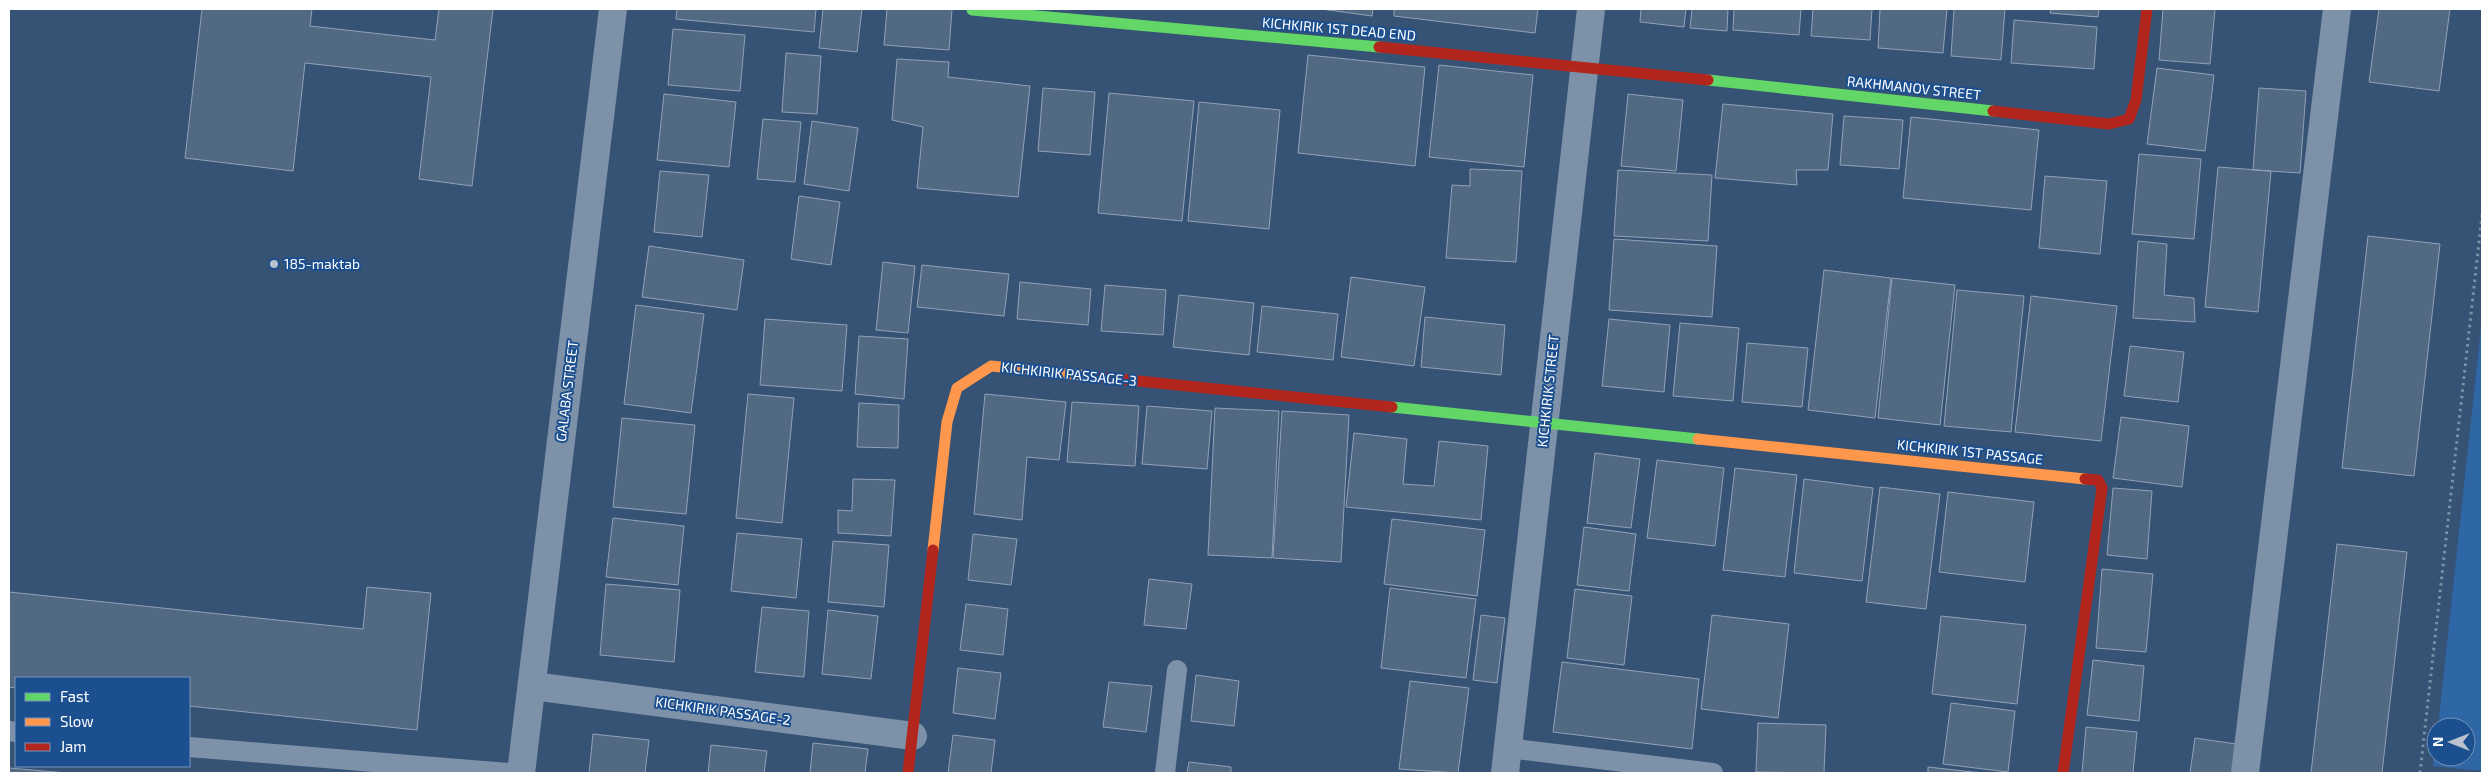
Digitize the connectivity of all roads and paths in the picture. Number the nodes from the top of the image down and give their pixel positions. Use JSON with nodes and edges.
{"nodes":[{"id":1,"x":613,"y":9,"type":"edge"},
{"id":2,"x":1591,"y":9,"type":"edge"},
{"id":3,"x":2147,"y":9,"type":"edge"},
{"id":4,"x":2337,"y":9,"type":"edge"},
{"id":5,"x":972,"y":10,"type":"dead end"},
{"id":6,"x":1584,"y":66,"type":"junction"},
{"id":7,"x":2482,"y":215,"type":"edge"},
{"id":8,"x":1544,"y":423,"type":"junction"},
{"id":9,"x":1177,"y":670,"type":"dead end"},
{"id":10,"x":532,"y":686,"type":"junction"},
{"id":11,"x":913,"y":736,"type":"junction"},
{"id":12,"x":190,"y":746,"type":"edge"},
{"id":13,"x":1506,"y":761,"type":"edge"},
{"id":14,"x":508,"y":773,"type":"edge"},
{"id":15,"x":521,"y":773,"type":"edge"},
{"id":16,"x":908,"y":773,"type":"edge"},
{"id":17,"x":1165,"y":773,"type":"edge"},
{"id":18,"x":1713,"y":773,"type":"edge"},
{"id":19,"x":2063,"y":773,"type":"edge"},
{"id":20,"x":2245,"y":773,"type":"edge"},
{"id":21,"x":2420,"y":773,"type":"edge"}],
"edges":[{"from":1,"to":10,"type":"street","name":"GALABA STREET"},
{"from":2,"to":6,"type":"street","name":"KICHKIRIK STREET"},
{"from":3,"to":6,"type":"street","name":"RAKHMANOV STREET"},
{"from":4,"to":20,"type":"street"},
{"from":5,"to":6,"type":"street","name":"KICHKIRIK 1ST DEAD END"},
{"from":6,"to":8,"type":"street","name":"KICHKIRIK STREET"},
{"from":7,"to":21,"type":"path"},
{"from":8,"to":11,"type":"street","name":"KICHKIRIK PASSAGE-3"},
{"from":8,"to":13,"type":"street","name":"KICHKIRIK STREET"},
{"from":8,"to":19,"type":"street","name":"KICHKIRIK 1ST PASSAGE"},
{"from":9,"to":17,"type":"lane"},
{"from":10,"to":11,"type":"street","name":"KICHKIRIK PASSAGE-2"},
{"from":10,"to":15,"type":"street","name":"GALABA STREET"},
{"from":11,"to":16,"type":"street","name":"KICHKIRIK PASSAGE-3"},
{"from":12,"to":14,"type":"lane"},
{"from":13,"to":18,"type":"lane"}]}
